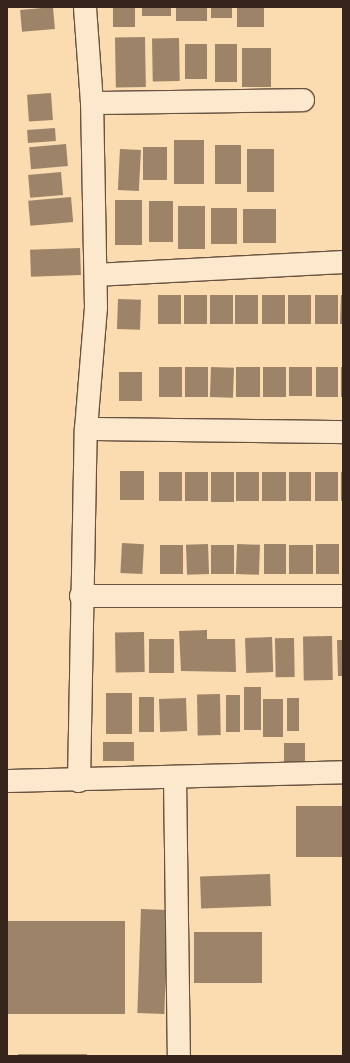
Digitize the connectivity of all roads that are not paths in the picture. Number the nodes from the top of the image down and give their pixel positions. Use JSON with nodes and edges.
{"nodes":[{"id":1,"x":85,"y":7,"type":"edge"},
{"id":2,"x":303,"y":100,"type":"dead end"},
{"id":3,"x":92,"y":103,"type":"junction"},
{"id":4,"x":343,"y":262,"type":"edge"},
{"id":5,"x":96,"y":275,"type":"junction"},
{"id":6,"x":86,"y":428,"type":"junction"},
{"id":7,"x":343,"y":432,"type":"edge"},
{"id":8,"x":81,"y":596,"type":"junction"},
{"id":9,"x":343,"y":596,"type":"edge"},
{"id":10,"x":343,"y":772,"type":"edge"},
{"id":11,"x":175,"y":778,"type":"junction"},
{"id":12,"x":79,"y":781,"type":"junction"},
{"id":13,"x":7,"y":782,"type":"edge"},
{"id":14,"x":179,"y":1056,"type":"edge"}],
"edges":[{"from":1,"to":3,"type":"street"},
{"from":2,"to":3,"type":"street"},
{"from":3,"to":5,"type":"street"},
{"from":4,"to":5,"type":"street"},
{"from":5,"to":6,"type":"street"},
{"from":6,"to":7,"type":"street"},
{"from":6,"to":8,"type":"street"},
{"from":8,"to":9,"type":"street"},
{"from":8,"to":12,"type":"street"},
{"from":10,"to":11,"type":"street"},
{"from":11,"to":12,"type":"street"},
{"from":11,"to":14,"type":"street"},
{"from":12,"to":13,"type":"street"}]}
